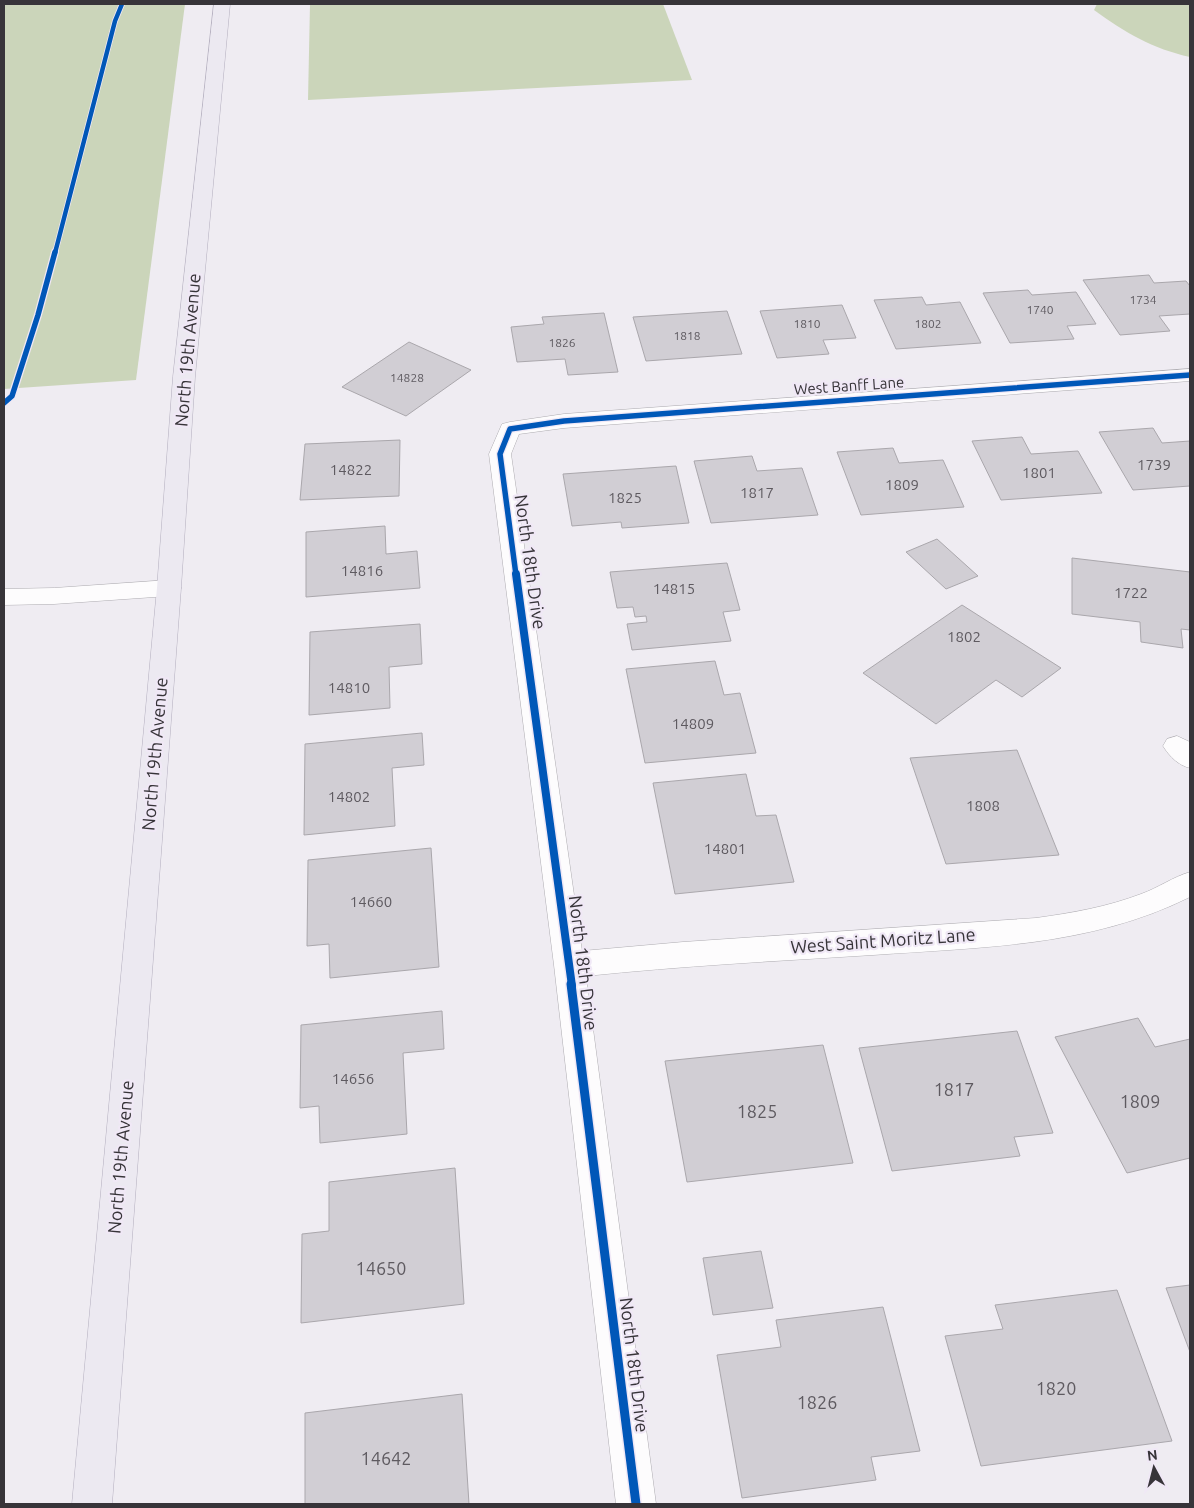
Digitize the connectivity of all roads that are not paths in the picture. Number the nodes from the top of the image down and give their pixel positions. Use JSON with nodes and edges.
{"nodes":[{"id":1,"x":222,"y":4,"type":"edge"},
{"id":2,"x":1190,"y":375,"type":"edge"},
{"id":3,"x":510,"y":429,"type":"joint"},
{"id":4,"x":169,"y":588,"type":"junction"},
{"id":5,"x":4,"y":597,"type":"edge"},
{"id":6,"x":1190,"y":884,"type":"edge"},
{"id":7,"x":569,"y":965,"type":"junction"},
{"id":8,"x":92,"y":1504,"type":"edge"},
{"id":9,"x":636,"y":1504,"type":"edge"}],
"edges":[{"from":1,"to":4,"type":"main road","name":"North 19th Avenue"},
{"from":2,"to":3,"type":"street","name":"West Banff Lane"},
{"from":3,"to":7,"type":"street","name":"North 18th Drive"},
{"from":4,"to":5,"type":"street"},
{"from":4,"to":8,"type":"main road","name":"North 19th Avenue"},
{"from":6,"to":7,"type":"street","name":"West Saint Moritz Lane"},
{"from":7,"to":9,"type":"street","name":"North 18th Drive"}]}
